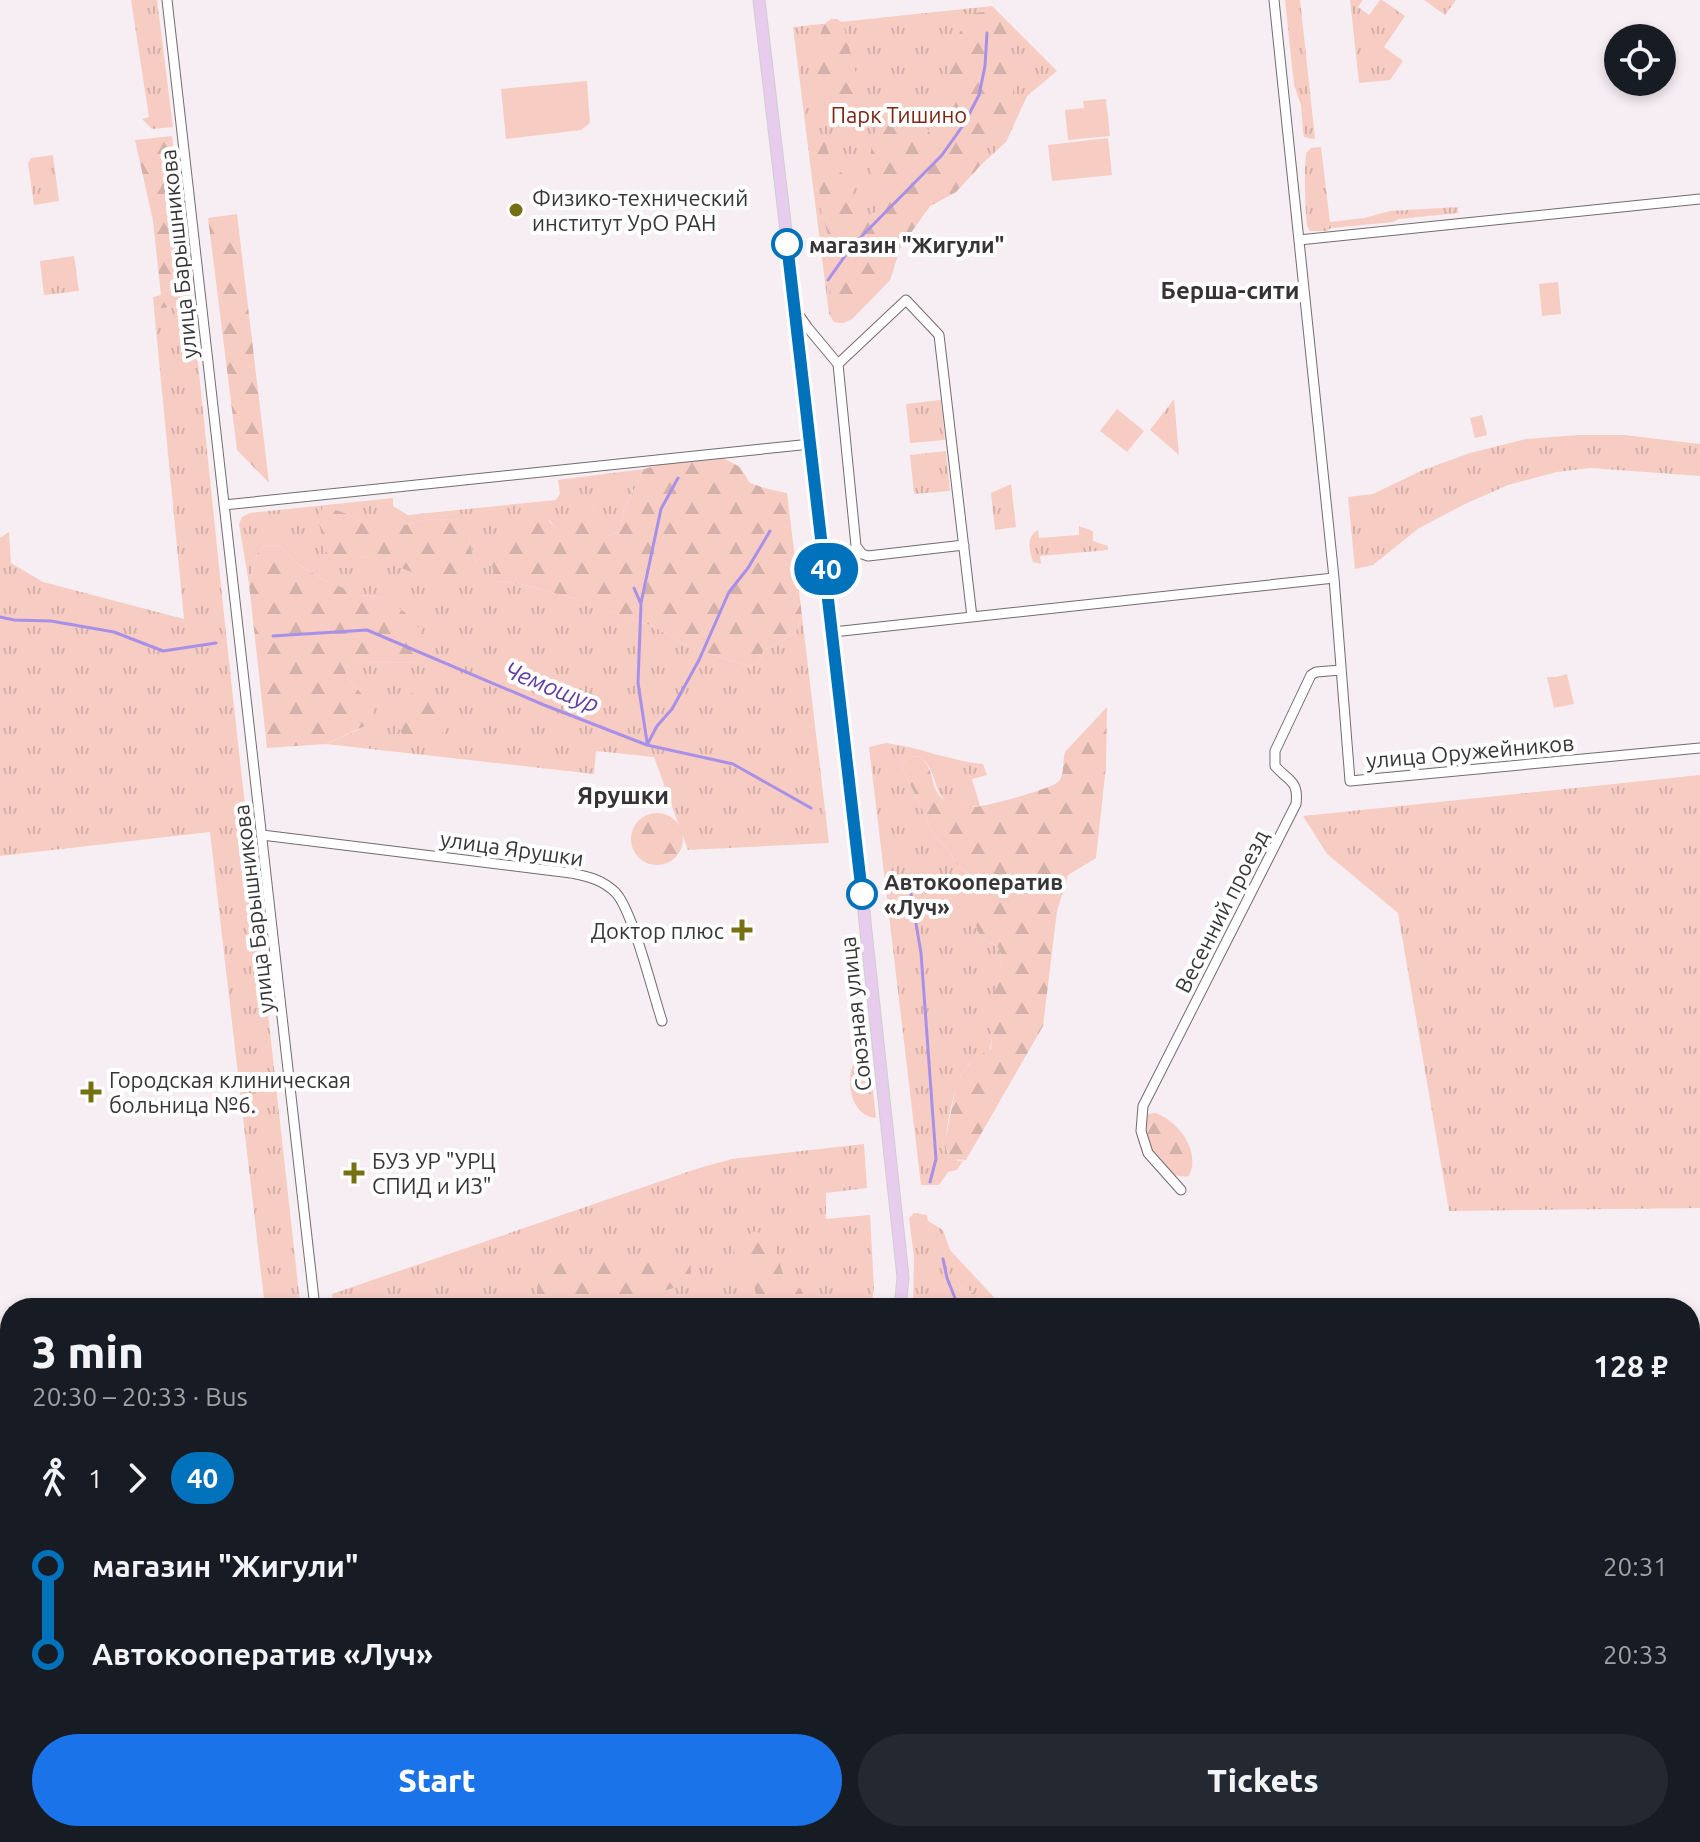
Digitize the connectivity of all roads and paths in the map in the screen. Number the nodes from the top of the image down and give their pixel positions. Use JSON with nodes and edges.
{"nodes":[{"id":1,"x":167,"y":0,"type":"edge"},
{"id":2,"x":759,"y":0,"type":"edge"},
{"id":3,"x":1274,"y":0,"type":"edge"},
{"id":4,"x":1700,"y":199,"type":"edge"},
{"id":5,"x":1299,"y":240,"type":"junction"},
{"id":6,"x":795,"y":309,"type":"junction"},
{"id":7,"x":838,"y":364,"type":"junction"},
{"id":8,"x":811,"y":444,"type":"junction"},
{"id":9,"x":224,"y":505,"type":"junction"},
{"id":10,"x":964,"y":545,"type":"junction"},
{"id":11,"x":1334,"y":578,"type":"junction"},
{"id":12,"x":972,"y":617,"type":"junction"},
{"id":13,"x":833,"y":632,"type":"junction"},
{"id":14,"x":1341,"y":670,"type":"junction"},
{"id":15,"x":1700,"y":748,"type":"edge"},
{"id":16,"x":262,"y":835,"type":"junction"},
{"id":17,"x":662,"y":1021,"type":"dead end"},
{"id":18,"x":1181,"y":1190,"type":"dead end"},
{"id":19,"x":316,"y":1298,"type":"edge"},
{"id":20,"x":901,"y":1298,"type":"edge"}],
"edges":[{"from":1,"to":9,"type":"street","name":"улица Барышникова"},
{"from":2,"to":6,"type":"main road","name":"Союзная улица"},
{"from":3,"to":5,"type":"street","name":"улица Оружейников"},
{"from":4,"to":5,"type":"street"},
{"from":5,"to":11,"type":"street","name":"улица Оружейников"},
{"from":6,"to":7,"type":"street"},
{"from":6,"to":8,"type":"main road","name":"Союзная улица"},
{"from":7,"to":10,"type":"street"},
{"from":7,"to":10,"type":"street"},
{"from":8,"to":9,"type":"street"},
{"from":8,"to":13,"type":"main road","name":"Союзная улица"},
{"from":9,"to":16,"type":"street","name":"улица Барышникова"},
{"from":10,"to":12,"type":"street"},
{"from":11,"to":12,"type":"street"},
{"from":11,"to":14,"type":"street","name":"улица Оружейников"},
{"from":12,"to":13,"type":"street"},
{"from":13,"to":20,"type":"main road","name":"Союзная улица"},
{"from":14,"to":15,"type":"street","name":"улица Оружейников"},
{"from":14,"to":18,"type":"street","name":"Весенний проезд"},
{"from":16,"to":17,"type":"street","name":"улица Ярушки"},
{"from":16,"to":19,"type":"street","name":"улица Барышникова"}]}
